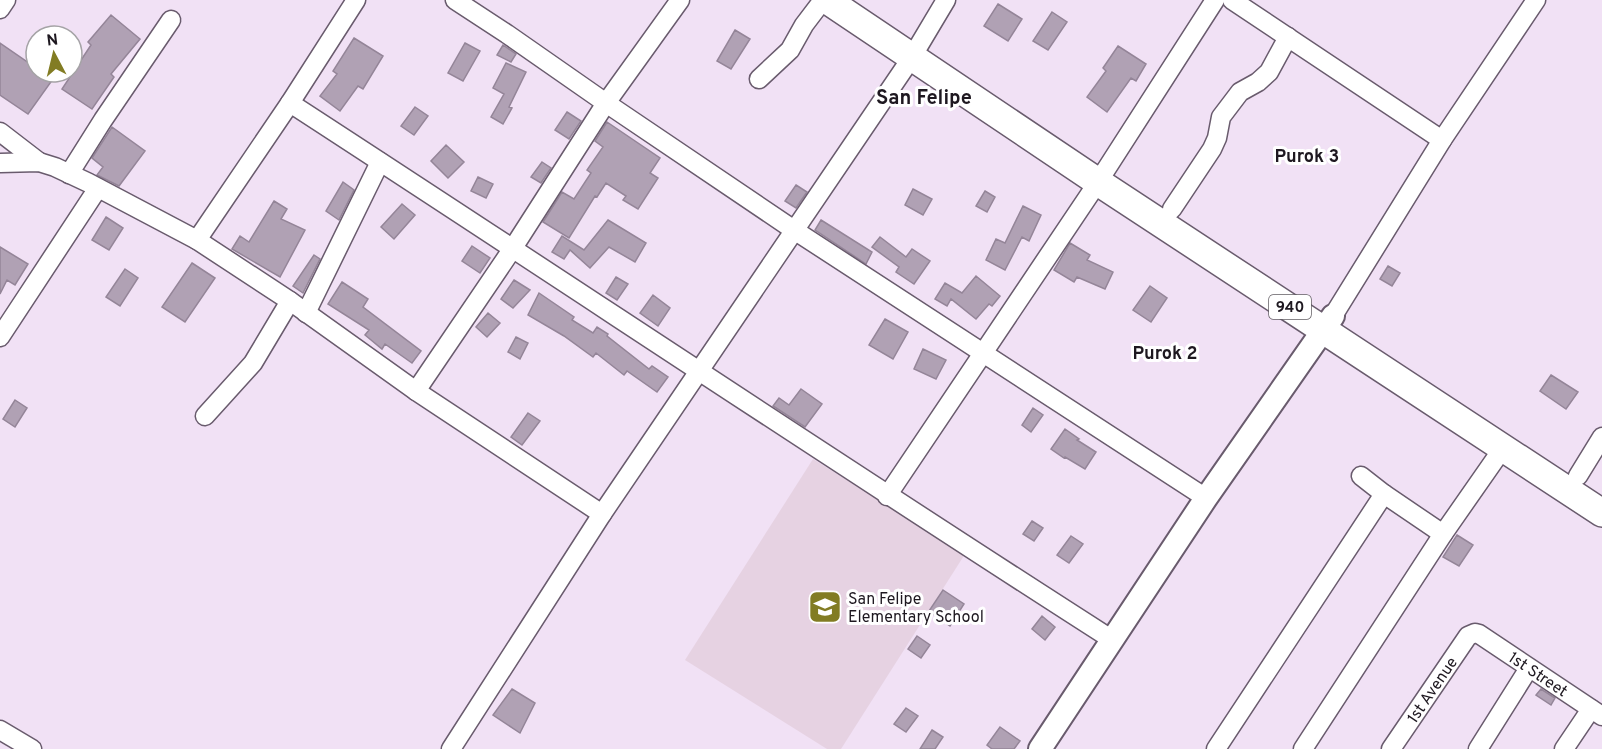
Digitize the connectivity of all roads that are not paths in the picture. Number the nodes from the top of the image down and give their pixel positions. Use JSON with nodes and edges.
{"nodes":[{"id":1,"x":6,"y":0,"type":"edge"},
{"id":2,"x":356,"y":0,"type":"edge"},
{"id":3,"x":455,"y":0,"type":"edge"},
{"id":4,"x":680,"y":0,"type":"edge"},
{"id":5,"x":825,"y":0,"type":"edge"},
{"id":6,"x":856,"y":0,"type":"edge"},
{"id":7,"x":946,"y":0,"type":"edge"},
{"id":8,"x":1215,"y":0,"type":"edge"},
{"id":9,"x":1232,"y":0,"type":"edge"},
{"id":10,"x":1534,"y":1,"type":"edge"},
{"id":11,"x":0,"y":9,"type":"edge"},
{"id":12,"x":171,"y":20,"type":"dead end"},
{"id":13,"x":1288,"y":37,"type":"junction"},
{"id":14,"x":916,"y":50,"type":"junction"},
{"id":15,"x":759,"y":78,"type":"dead end"},
{"id":16,"x":290,"y":103,"type":"junction"},
{"id":17,"x":606,"y":103,"type":"junction"},
{"id":18,"x":0,"y":132,"type":"edge"},
{"id":19,"x":1442,"y":140,"type":"junction"},
{"id":20,"x":39,"y":162,"type":"junction"},
{"id":21,"x":380,"y":162,"type":"junction"},
{"id":22,"x":0,"y":163,"type":"edge"},
{"id":23,"x":69,"y":174,"type":"junction"},
{"id":24,"x":1103,"y":175,"type":"junction"},
{"id":25,"x":98,"y":188,"type":"junction"},
{"id":26,"x":1172,"y":209,"type":"junction"},
{"id":27,"x":794,"y":230,"type":"junction"},
{"id":28,"x":197,"y":240,"type":"junction"},
{"id":29,"x":513,"y":248,"type":"junction"},
{"id":30,"x":290,"y":302,"type":"junction"},
{"id":31,"x":306,"y":313,"type":"junction"},
{"id":32,"x":1328,"y":322,"type":"junction"},
{"id":33,"x":0,"y":337,"type":"edge"},
{"id":34,"x":983,"y":353,"type":"junction"},
{"id":35,"x":700,"y":372,"type":"junction"},
{"id":36,"x":416,"y":392,"type":"junction"},
{"id":37,"x":205,"y":416,"type":"dead end"},
{"id":38,"x":1602,"y":437,"type":"edge"},
{"id":39,"x":1503,"y":448,"type":"junction"},
{"id":40,"x":1361,"y":476,"type":"dead end"},
{"id":41,"x":1578,"y":476,"type":"junction"},
{"id":42,"x":1384,"y":494,"type":"junction"},
{"id":43,"x":1602,"y":494,"type":"edge"},
{"id":44,"x":887,"y":496,"type":"junction"},
{"id":45,"x":1206,"y":498,"type":"junction"},
{"id":46,"x":1602,"y":513,"type":"edge"},
{"id":47,"x":602,"y":514,"type":"junction"},
{"id":48,"x":1443,"y":534,"type":"junction"},
{"id":49,"x":1475,"y":633,"type":"joint"},
{"id":50,"x":1112,"y":639,"type":"junction"},
{"id":51,"x":1529,"y":668,"type":"junction"},
{"id":52,"x":1597,"y":713,"type":"edge"},
{"id":53,"x":0,"y":730,"type":"edge"},
{"id":54,"x":32,"y":749,"type":"edge"},
{"id":55,"x":451,"y":749,"type":"edge"},
{"id":56,"x":1040,"y":749,"type":"edge"},
{"id":57,"x":1216,"y":749,"type":"edge"},
{"id":58,"x":1303,"y":749,"type":"edge"},
{"id":59,"x":1391,"y":749,"type":"edge"},
{"id":60,"x":1478,"y":749,"type":"edge"},
{"id":61,"x":1564,"y":749,"type":"edge"}],
"edges":[{"from":1,"to":11,"type":"street"},
{"from":2,"to":16,"type":"street"},
{"from":3,"to":17,"type":"street"},
{"from":4,"to":17,"type":"street"},
{"from":5,"to":14,"type":"highway","number":"940"},
{"from":5,"to":15,"type":"street"},
{"from":6,"to":14,"type":"highway","number":"940"},
{"from":7,"to":14,"type":"street"},
{"from":8,"to":24,"type":"street"},
{"from":9,"to":13,"type":"street"},
{"from":10,"to":19,"type":"street"},
{"from":12,"to":23,"type":"street"},
{"from":13,"to":19,"type":"street"},
{"from":13,"to":26,"type":"street"},
{"from":14,"to":24,"type":"highway","number":"940"},
{"from":14,"to":27,"type":"street"},
{"from":16,"to":21,"type":"street"},
{"from":16,"to":28,"type":"street"},
{"from":17,"to":27,"type":"street"},
{"from":17,"to":29,"type":"street"},
{"from":18,"to":20,"type":"street"},
{"from":19,"to":32,"type":"street"},
{"from":20,"to":22,"type":"street"},
{"from":20,"to":23,"type":"street"},
{"from":21,"to":29,"type":"street"},
{"from":21,"to":31,"type":"street"},
{"from":23,"to":25,"type":"street"},
{"from":24,"to":26,"type":"highway","number":"940"},
{"from":24,"to":32,"type":"highway","number":"940"},
{"from":24,"to":34,"type":"street"},
{"from":25,"to":28,"type":"street"},
{"from":25,"to":33,"type":"street"},
{"from":26,"to":32,"type":"highway","number":"940"},
{"from":27,"to":34,"type":"street"},
{"from":27,"to":35,"type":"street"},
{"from":28,"to":30,"type":"street"},
{"from":29,"to":35,"type":"street"},
{"from":29,"to":36,"type":"street"},
{"from":30,"to":31,"type":"street"},
{"from":30,"to":37,"type":"street"},
{"from":31,"to":36,"type":"street"},
{"from":32,"to":39,"type":"highway","number":"940"},
{"from":32,"to":41,"type":"highway","number":"940"},
{"from":32,"to":45,"type":"main road"},
{"from":34,"to":44,"type":"street"},
{"from":34,"to":45,"type":"street"},
{"from":35,"to":44,"type":"street"},
{"from":35,"to":47,"type":"street"},
{"from":36,"to":47,"type":"street"},
{"from":38,"to":41,"type":"street"},
{"from":39,"to":46,"type":"highway","number":"940"},
{"from":39,"to":48,"type":"street"},
{"from":40,"to":42,"type":"street"},
{"from":41,"to":43,"type":"highway","number":"940"},
{"from":42,"to":48,"type":"street"},
{"from":42,"to":57,"type":"street"},
{"from":44,"to":50,"type":"street"},
{"from":45,"to":50,"type":"main road"},
{"from":47,"to":55,"type":"street"},
{"from":48,"to":58,"type":"street"},
{"from":49,"to":51,"type":"street","name":"1st Street"},
{"from":49,"to":59,"type":"street","name":"1st Avenue"},
{"from":50,"to":56,"type":"main road"},
{"from":51,"to":52,"type":"street","name":"1st Street"},
{"from":51,"to":60,"type":"street"},
{"from":52,"to":61,"type":"street"},
{"from":53,"to":54,"type":"street"}]}
